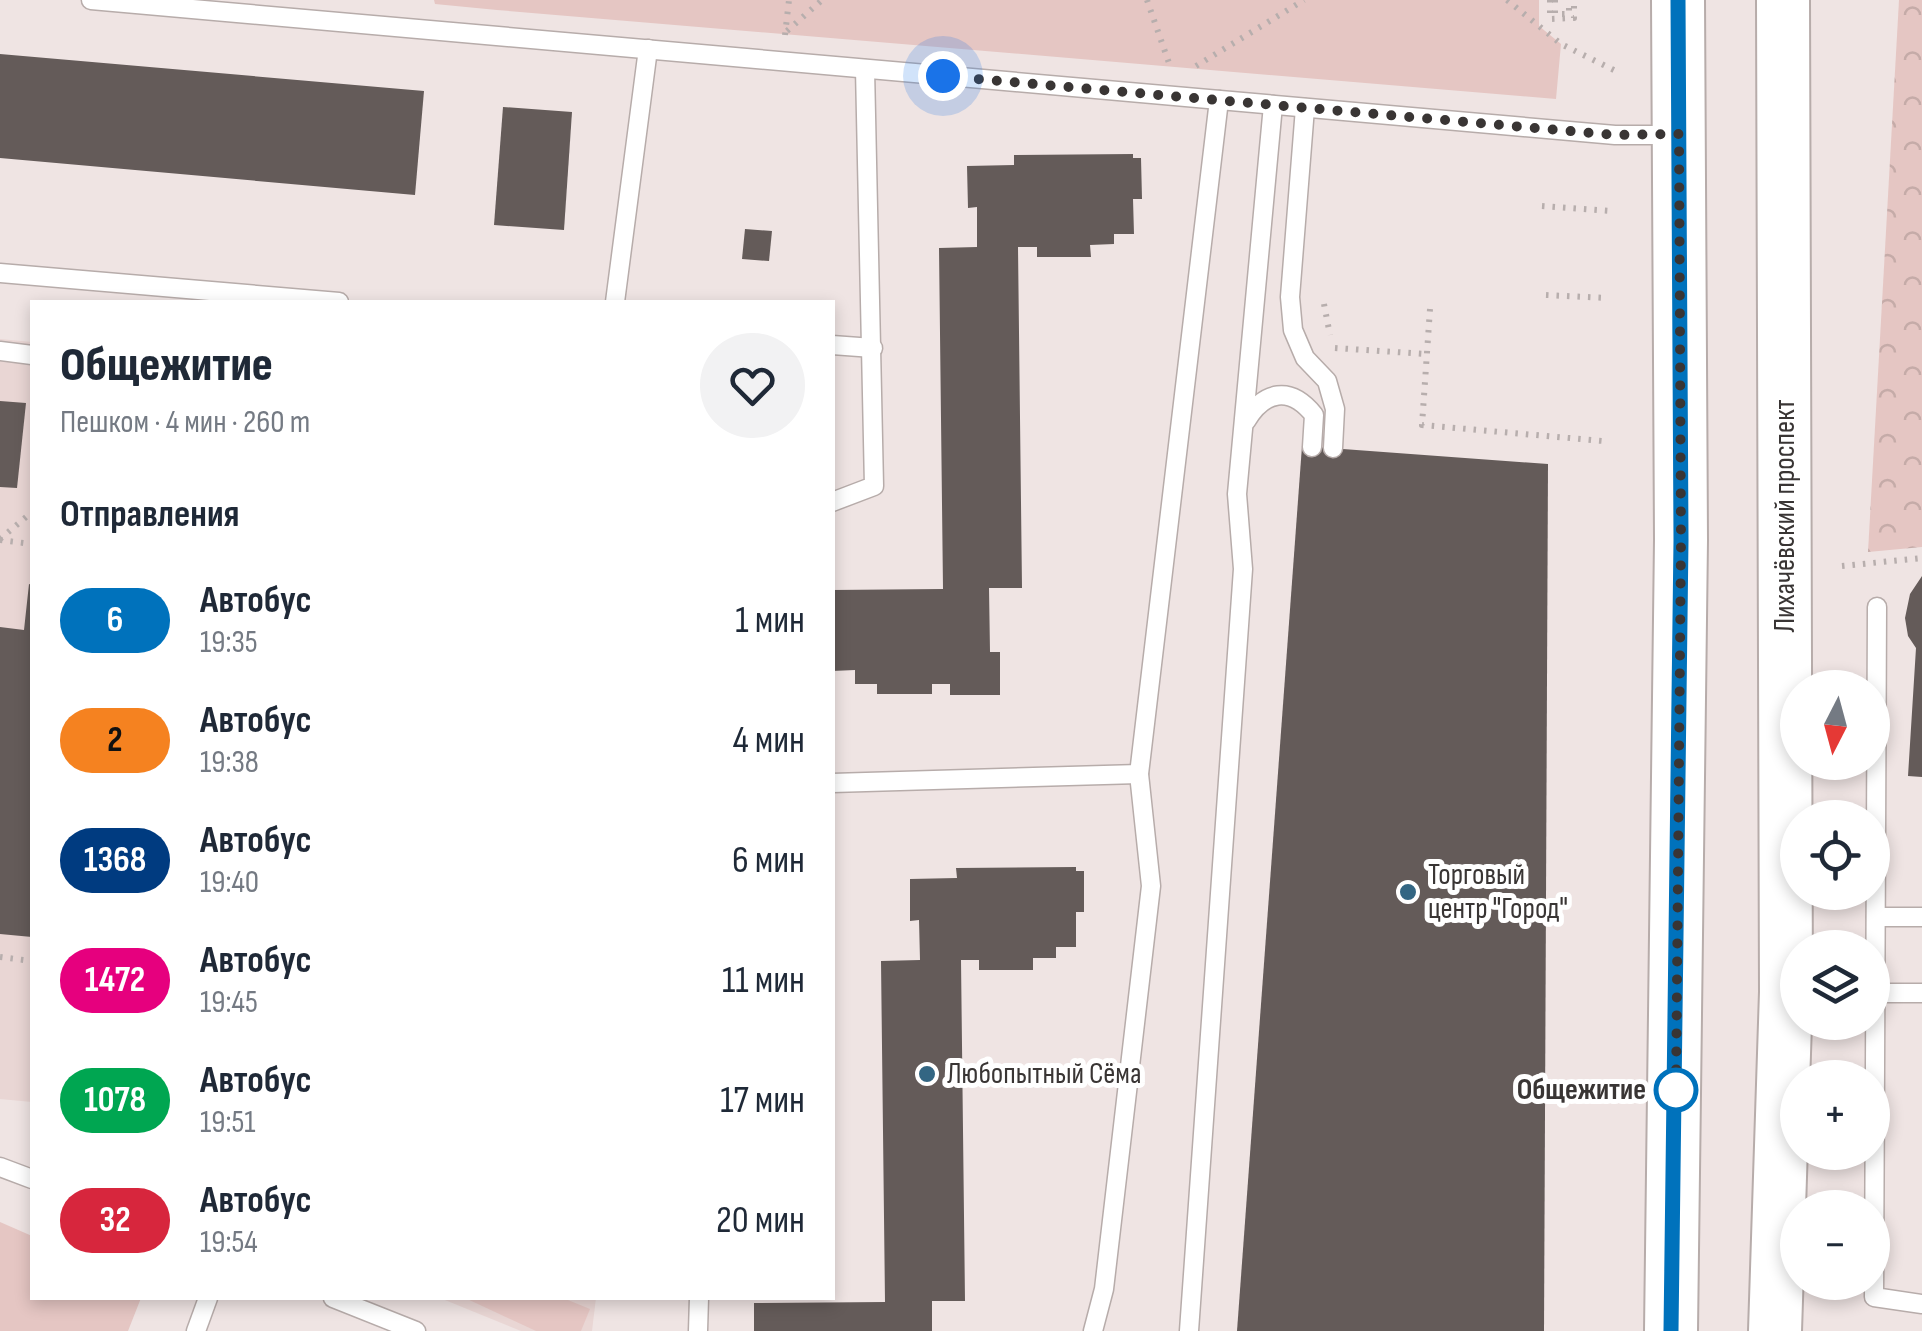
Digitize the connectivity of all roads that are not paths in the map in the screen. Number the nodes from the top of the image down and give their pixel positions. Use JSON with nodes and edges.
{"nodes":[{"id":1,"x":91,"y":0,"type":"edge"},
{"id":2,"x":1678,"y":0,"type":"edge"},
{"id":3,"x":1783,"y":0,"type":"edge"},
{"id":4,"x":648,"y":49,"type":"junction"},
{"id":5,"x":866,"y":68,"type":"junction"},
{"id":6,"x":1219,"y":100,"type":"junction"},
{"id":7,"x":1273,"y":105,"type":"junction"},
{"id":8,"x":1306,"y":108,"type":"junction"},
{"id":9,"x":1679,"y":134,"type":"junction"},
{"id":10,"x":0,"y":272,"type":"edge"},
{"id":11,"x":316,"y":300,"type":"edge"},
{"id":12,"x":614,"y":300,"type":"edge"},
{"id":13,"x":835,"y":345,"type":"edge"},
{"id":14,"x":872,"y":348,"type":"junction"},
{"id":15,"x":0,"y":352,"type":"edge"},
{"id":16,"x":30,"y":355,"type":"edge"},
{"id":17,"x":1243,"y":426,"type":"junction"},
{"id":18,"x":1312,"y":447,"type":"dead end"},
{"id":19,"x":1333,"y":448,"type":"dead end"},
{"id":20,"x":835,"y":501,"type":"edge"},
{"id":21,"x":1877,"y":606,"type":"dead end"},
{"id":22,"x":1138,"y":774,"type":"junction"},
{"id":23,"x":835,"y":783,"type":"edge"},
{"id":24,"x":1922,"y":916,"type":"edge"},
{"id":25,"x":1876,"y":917,"type":"junction"},
{"id":26,"x":1791,"y":930,"type":"edge"},
{"id":27,"x":1876,"y":930,"type":"edge"},
{"id":28,"x":1922,"y":993,"type":"edge"},
{"id":29,"x":1890,"y":994,"type":"edge"},
{"id":30,"x":1790,"y":1040,"type":"edge"},
{"id":31,"x":1874,"y":1040,"type":"edge"},
{"id":32,"x":0,"y":1167,"type":"edge"},
{"id":33,"x":30,"y":1179,"type":"edge"},
{"id":34,"x":207,"y":1300,"type":"edge"},
{"id":35,"x":338,"y":1300,"type":"edge"},
{"id":36,"x":699,"y":1300,"type":"edge"},
{"id":37,"x":1922,"y":1304,"type":"edge"},
{"id":38,"x":196,"y":1331,"type":"edge"},
{"id":39,"x":416,"y":1331,"type":"edge"},
{"id":40,"x":698,"y":1331,"type":"edge"},
{"id":41,"x":1093,"y":1331,"type":"edge"},
{"id":42,"x":1189,"y":1331,"type":"edge"},
{"id":43,"x":1671,"y":1331,"type":"edge"},
{"id":44,"x":1775,"y":1331,"type":"edge"}],
"edges":[{"from":1,"to":4,"type":"lane"},
{"from":2,"to":9,"type":"main road"},
{"from":3,"to":26,"type":"main road","name":"Лихачёвский проспект"},
{"from":4,"to":5,"type":"lane"},
{"from":4,"to":12,"type":"lane"},
{"from":5,"to":6,"type":"lane"},
{"from":5,"to":14,"type":"lane"},
{"from":6,"to":7,"type":"lane"},
{"from":6,"to":22,"type":"lane"},
{"from":7,"to":8,"type":"lane"},
{"from":7,"to":17,"type":"lane"},
{"from":8,"to":9,"type":"lane"},
{"from":8,"to":19,"type":"lane"},
{"from":9,"to":43,"type":"main road"},
{"from":10,"to":11,"type":"lane"},
{"from":13,"to":14,"type":"lane"},
{"from":14,"to":20,"type":"lane"},
{"from":15,"to":16,"type":"lane"},
{"from":17,"to":18,"type":"lane"},
{"from":17,"to":42,"type":"lane"},
{"from":21,"to":25,"type":"lane"},
{"from":22,"to":23,"type":"lane"},
{"from":22,"to":41,"type":"lane"},
{"from":24,"to":25,"type":"lane"},
{"from":25,"to":27,"type":"lane"},
{"from":28,"to":29,"type":"lane"},
{"from":30,"to":44,"type":"main road","name":"Лихачёвский проспект"},
{"from":31,"to":37,"type":"lane"},
{"from":32,"to":33,"type":"lane"},
{"from":34,"to":38,"type":"lane"},
{"from":35,"to":39,"type":"lane"},
{"from":36,"to":40,"type":"lane"}]}
